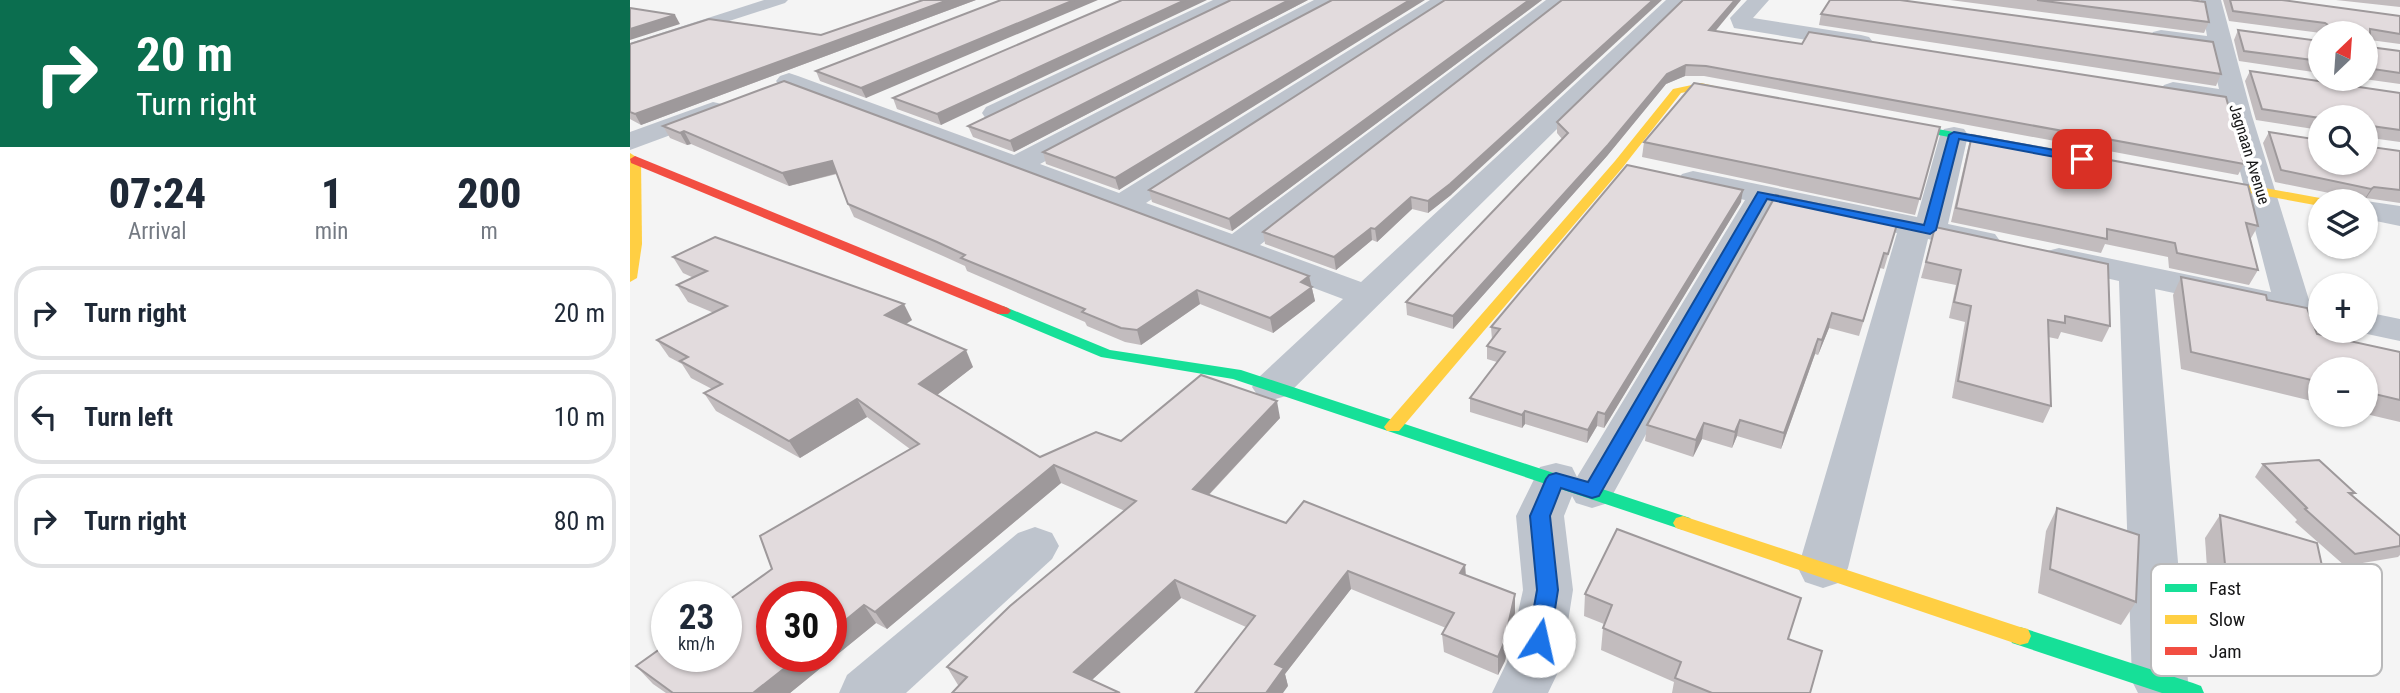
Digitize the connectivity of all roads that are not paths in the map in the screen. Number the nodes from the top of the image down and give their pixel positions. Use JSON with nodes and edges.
{"nodes":[{"id":1,"x":780,"y":0,"type":"edge"},
{"id":2,"x":1230,"y":0,"type":"edge"},
{"id":3,"x":1330,"y":0,"type":"edge"},
{"id":4,"x":1445,"y":0,"type":"edge"},
{"id":5,"x":1559,"y":0,"type":"edge"},
{"id":6,"x":1678,"y":0,"type":"edge"},
{"id":7,"x":1759,"y":0,"type":"edge"},
{"id":8,"x":2211,"y":0,"type":"edge"},
{"id":9,"x":2140,"y":34,"type":"edge"},
{"id":10,"x":1879,"y":44,"type":"edge"},
{"id":11,"x":630,"y":48,"type":"edge"},
{"id":12,"x":2233,"y":49,"type":"junction"},
{"id":13,"x":827,"y":67,"type":"edge"},
{"id":14,"x":2152,"y":86,"type":"edge"},
{"id":15,"x":1757,"y":97,"type":"edge"},
{"id":16,"x":2234,"y":99,"type":"junction"},
{"id":17,"x":740,"y":100,"type":"edge"},
{"id":18,"x":1875,"y":120,"type":"edge"},
{"id":19,"x":963,"y":128,"type":"junction"},
{"id":20,"x":1954,"y":135,"type":"junction"},
{"id":21,"x":2035,"y":150,"type":"edge"},
{"id":22,"x":632,"y":153,"type":"edge"},
{"id":23,"x":1619,"y":164,"type":"junction"},
{"id":24,"x":1016,"y":165,"type":"junction"},
{"id":25,"x":2181,"y":177,"type":"edge"},
{"id":26,"x":2262,"y":191,"type":"junction"},
{"id":27,"x":1763,"y":195,"type":"junction"},
{"id":28,"x":2308,"y":200,"type":"edge"},
{"id":29,"x":1122,"y":205,"type":"junction"},
{"id":30,"x":2378,"y":212,"type":"edge"},
{"id":31,"x":2400,"y":216,"type":"edge"},
{"id":32,"x":1922,"y":229,"type":"junction"},
{"id":33,"x":1236,"y":247,"type":"junction"},
{"id":34,"x":2136,"y":274,"type":"junction"},
{"id":35,"x":630,"y":278,"type":"edge"},
{"id":36,"x":1367,"y":296,"type":"junction"},
{"id":37,"x":2307,"y":311,"type":"edge"},
{"id":38,"x":2378,"y":325,"type":"edge"},
{"id":39,"x":2400,"y":330,"type":"edge"},
{"id":40,"x":1272,"y":387,"type":"junction"},
{"id":41,"x":1393,"y":428,"type":"junction"},
{"id":42,"x":1574,"y":485,"type":"junction"},
{"id":43,"x":1035,"y":546,"type":"dead end"},
{"id":44,"x":2164,"y":564,"type":"edge"},
{"id":45,"x":1824,"y":568,"type":"junction"},
{"id":46,"x":2176,"y":687,"type":"edge"},
{"id":47,"x":867,"y":693,"type":"edge"},
{"id":48,"x":1520,"y":693,"type":"edge"}],
"edges":[{"from":1,"to":11,"type":"lane"},
{"from":2,"to":19,"type":"street"},
{"from":3,"to":24,"type":"street"},
{"from":4,"to":29,"type":"street"},
{"from":5,"to":33,"type":"street"},
{"from":6,"to":36,"type":"street"},
{"from":7,"to":10,"type":"street"},
{"from":8,"to":12,"type":"street","name":"Jagnaan Avenue"},
{"from":9,"to":12,"type":"street"},
{"from":12,"to":16,"type":"street","name":"Jagnaan Avenue"},
{"from":13,"to":19,"type":"street"},
{"from":14,"to":16,"type":"street"},
{"from":15,"to":23,"type":"street"},
{"from":16,"to":26,"type":"street","name":"Jagnaan Avenue"},
{"from":17,"to":22,"type":"street"},
{"from":18,"to":20,"type":"street"},
{"from":19,"to":24,"type":"street"},
{"from":20,"to":21,"type":"street"},
{"from":20,"to":32,"type":"street"},
{"from":22,"to":35,"type":"street"},
{"from":22,"to":40,"type":"street"},
{"from":23,"to":27,"type":"street"},
{"from":23,"to":41,"type":"street"},
{"from":24,"to":29,"type":"street"},
{"from":25,"to":26,"type":"street"},
{"from":26,"to":28,"type":"street"},
{"from":26,"to":37,"type":"street","name":"Jagnaan Avenue"},
{"from":27,"to":32,"type":"street"},
{"from":27,"to":42,"type":"street"},
{"from":29,"to":33,"type":"street"},
{"from":30,"to":31,"type":"street"},
{"from":32,"to":34,"type":"street"},
{"from":32,"to":45,"type":"street"},
{"from":33,"to":36,"type":"street"},
{"from":34,"to":37,"type":"street"},
{"from":34,"to":44,"type":"street"},
{"from":36,"to":40,"type":"street"},
{"from":38,"to":39,"type":"street"},
{"from":40,"to":41,"type":"street"},
{"from":41,"to":42,"type":"street"},
{"from":42,"to":45,"type":"street"},
{"from":42,"to":48,"type":"street"},
{"from":43,"to":47,"type":"street"},
{"from":45,"to":46,"type":"street"}]}
